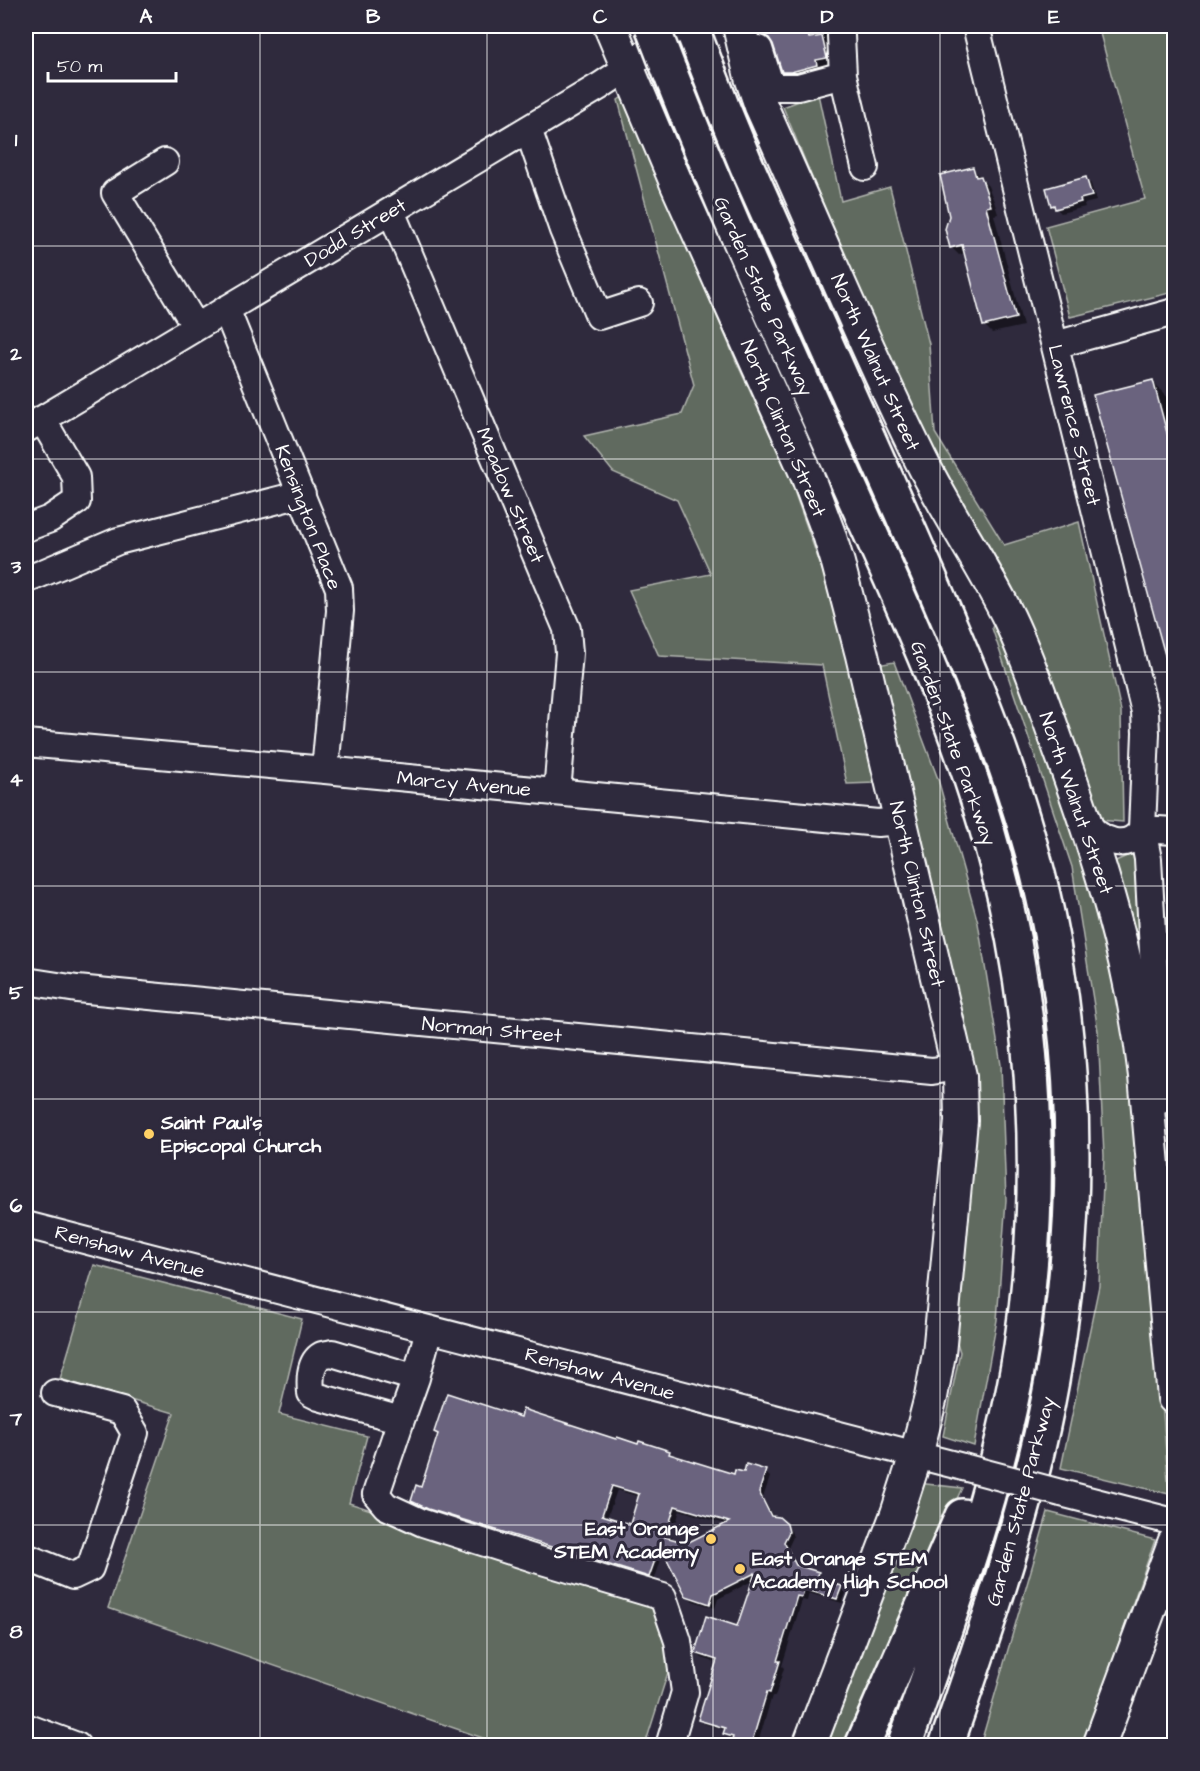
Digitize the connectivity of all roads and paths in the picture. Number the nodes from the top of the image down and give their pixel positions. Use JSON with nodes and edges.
{"nodes":[{"id":1,"x":610,"y":26,"type":"edge"},
{"id":2,"x":652,"y":26,"type":"edge"},
{"id":3,"x":739,"y":26,"type":"edge"},
{"id":4,"x":753,"y":26,"type":"edge"},
{"id":5,"x":976,"y":26,"type":"edge"},
{"id":6,"x":690,"y":32,"type":"edge"},
{"id":7,"x":841,"y":36,"type":"dead end"},
{"id":8,"x":627,"y":68,"type":"junction"},
{"id":9,"x":843,"y":75,"type":"junction"},
{"id":10,"x":528,"y":129,"type":"junction"},
{"id":11,"x":165,"y":162,"type":"dead end"},
{"id":12,"x":865,"y":167,"type":"dead end"},
{"id":13,"x":391,"y":211,"type":"junction"},
{"id":14,"x":639,"y":303,"type":"dead end"},
{"id":15,"x":226,"y":309,"type":"junction"},
{"id":16,"x":1174,"y":312,"type":"edge"},
{"id":17,"x":196,"y":327,"type":"junction"},
{"id":18,"x":1055,"y":345,"type":"junction"},
{"id":19,"x":34,"y":424,"type":"edge"},
{"id":20,"x":302,"y":494,"type":"junction"},
{"id":21,"x":26,"y":528,"type":"edge"},
{"id":22,"x":26,"y":580,"type":"edge"},
{"id":23,"x":26,"y":743,"type":"edge"},
{"id":24,"x":325,"y":770,"type":"junction"},
{"id":25,"x":557,"y":792,"type":"junction"},
{"id":26,"x":902,"y":821,"type":"junction"},
{"id":27,"x":1086,"y":822,"type":"junction"},
{"id":28,"x":1143,"y":829,"type":"junction"},
{"id":29,"x":1174,"y":831,"type":"edge"},
{"id":30,"x":26,"y":981,"type":"edge"},
{"id":31,"x":958,"y":1066,"type":"junction"},
{"id":32,"x":1168,"y":1108,"type":"edge"},
{"id":33,"x":26,"y":1225,"type":"edge"},
{"id":34,"x":1168,"y":1299,"type":"edge"},
{"id":35,"x":429,"y":1329,"type":"junction"},
{"id":36,"x":416,"y":1378,"type":"junction"},
{"id":37,"x":55,"y":1393,"type":"dead end"},
{"id":38,"x":1174,"y":1398,"type":"edge"},
{"id":39,"x":1010,"y":1404,"type":"junction"},
{"id":40,"x":401,"y":1420,"type":"junction"},
{"id":41,"x":916,"y":1455,"type":"junction"},
{"id":42,"x":1174,"y":1522,"type":"edge"},
{"id":43,"x":1174,"y":1544,"type":"edge"},
{"id":44,"x":26,"y":1557,"type":"edge"},
{"id":45,"x":26,"y":1727,"type":"edge"},
{"id":46,"x":950,"y":1736,"type":"edge"},
{"id":47,"x":77,"y":1746,"type":"edge"},
{"id":48,"x":669,"y":1746,"type":"edge"},
{"id":49,"x":809,"y":1746,"type":"edge"},
{"id":50,"x":862,"y":1746,"type":"edge"},
{"id":51,"x":904,"y":1746,"type":"edge"},
{"id":52,"x":1099,"y":1746,"type":"edge"}],
"edges":[{"from":1,"to":8,"type":"main road","name":"North Clinton Street"},
{"from":2,"to":39,"type":"highway","name":"Garden State Parkway","bridge":true},
{"from":3,"to":27,"type":"main road","name":"North Walnut Street"},
{"from":4,"to":9,"type":"street"},
{"from":5,"to":18,"type":"street","name":"Lawrence Street"},
{"from":6,"to":8,"type":"street","name":"Dodd Street"},
{"from":6,"to":46,"type":"highway","name":"Garden State Parkway"},
{"from":7,"to":9,"type":"street"},
{"from":8,"to":10,"type":"street","name":"Dodd Street"},
{"from":8,"to":26,"type":"main road","name":"North Clinton Street"},
{"from":9,"to":12,"type":"street"},
{"from":10,"to":13,"type":"street","name":"Dodd Street"},
{"from":10,"to":14,"type":"street"},
{"from":11,"to":17,"type":"street"},
{"from":13,"to":15,"type":"street","name":"Dodd Street"},
{"from":13,"to":25,"type":"street","name":"Meadow Street"},
{"from":15,"to":17,"type":"street","name":"Dodd Street"},
{"from":15,"to":20,"type":"street","name":"Kensington Place"},
{"from":16,"to":18,"type":"street"},
{"from":17,"to":19,"type":"street","name":"Dodd Street"},
{"from":18,"to":28,"type":"street","name":"Lawrence Street"},
{"from":19,"to":21,"type":"street"},
{"from":20,"to":22,"type":"street"},
{"from":20,"to":24,"type":"street","name":"Kensington Place"},
{"from":23,"to":24,"type":"street","name":"Marcy Avenue"},
{"from":24,"to":25,"type":"street","name":"Marcy Avenue"},
{"from":25,"to":26,"type":"street","name":"Marcy Avenue"},
{"from":26,"to":31,"type":"main road","name":"North Clinton Street"},
{"from":27,"to":28,"type":"street"},
{"from":27,"to":34,"type":"main road","name":"North Walnut Street"},
{"from":28,"to":29,"type":"street"},
{"from":28,"to":32,"type":"street","name":"Lawrence Street"},
{"from":30,"to":31,"type":"street","name":"Norman Street"},
{"from":31,"to":41,"type":"main road","name":"North Clinton Street"},
{"from":32,"to":34,"type":"street","name":"Lawrence Street"},
{"from":33,"to":35,"type":"street","name":"Renshaw Avenue"},
{"from":34,"to":38,"type":"main road","name":"North Walnut Street"},
{"from":35,"to":36,"type":"street"},
{"from":35,"to":41,"type":"street","name":"Renshaw Avenue"},
{"from":36,"to":40,"type":"street"},
{"from":36,"to":40,"type":"street"},
{"from":37,"to":44,"type":"street"},
{"from":39,"to":50,"type":"highway"},
{"from":39,"to":51,"type":"highway","name":"Garden State Parkway"},
{"from":40,"to":48,"type":"street"},
{"from":41,"to":42,"type":"street","name":"Renshaw Avenue","bridge":true},
{"from":41,"to":49,"type":"main road","name":"North Clinton Street"},
{"from":43,"to":52,"type":"main road"},
{"from":45,"to":47,"type":"street"}]}
